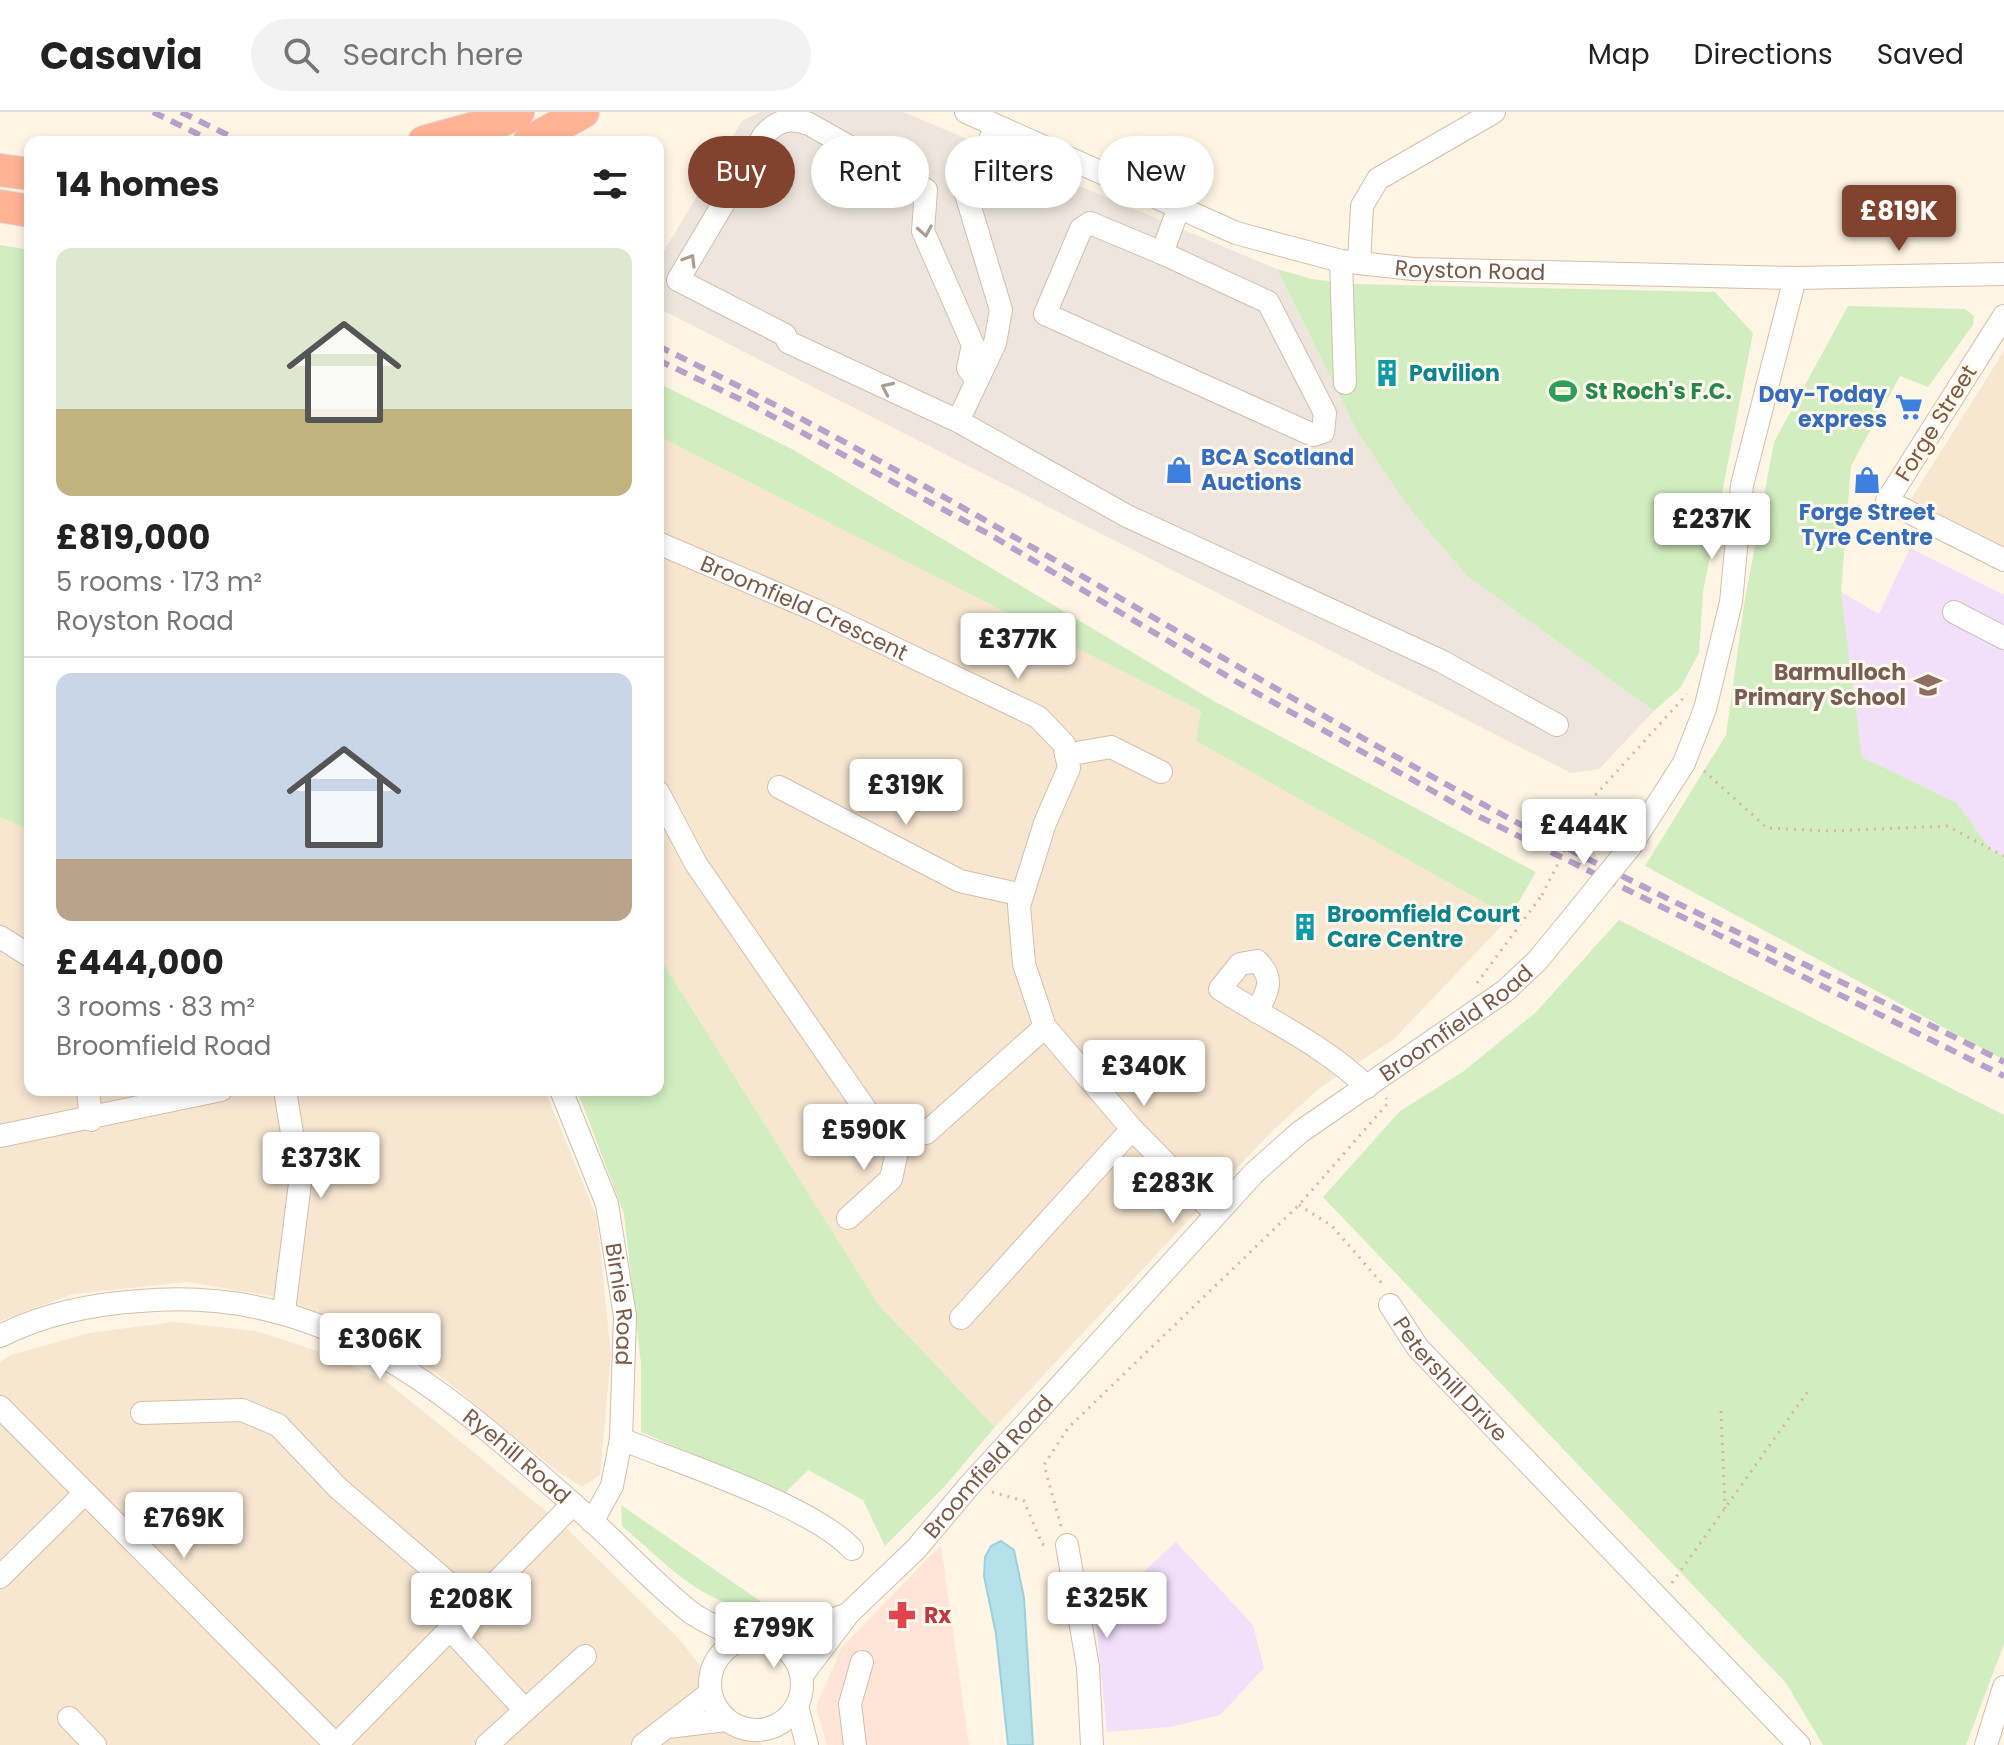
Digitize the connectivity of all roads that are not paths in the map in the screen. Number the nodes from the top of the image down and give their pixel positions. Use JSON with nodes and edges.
{"nodes":[{"id":1,"x":518,"y":112,"type":"edge"},
{"id":2,"x":583,"y":112,"type":"edge"},
{"id":3,"x":966,"y":112,"type":"edge"},
{"id":4,"x":1494,"y":112,"type":"edge"},
{"id":5,"x":996,"y":126,"type":"junction"},
{"id":6,"x":446,"y":136,"type":"edge"},
{"id":7,"x":540,"y":136,"type":"edge"},
{"id":8,"x":0,"y":170,"type":"edge"},
{"id":9,"x":1098,"y":171,"type":"edge"},
{"id":10,"x":24,"y":173,"type":"edge"},
{"id":11,"x":0,"y":206,"type":"edge"},
{"id":12,"x":1179,"y":208,"type":"edge"},
{"id":13,"x":1181,"y":208,"type":"edge"},
{"id":14,"x":24,"y":210,"type":"edge"},
{"id":15,"x":1162,"y":253,"type":"junction"},
{"id":16,"x":1350,"y":262,"type":"junction"},
{"id":17,"x":2004,"y":274,"type":"edge"},
{"id":18,"x":1795,"y":278,"type":"junction"},
{"id":19,"x":2004,"y":316,"type":"edge"},
{"id":20,"x":977,"y":381,"type":"junction"},
{"id":21,"x":1345,"y":383,"type":"dead end"},
{"id":22,"x":958,"y":421,"type":"junction"},
{"id":23,"x":664,"y":546,"type":"edge"},
{"id":24,"x":2004,"y":560,"type":"edge"},
{"id":25,"x":1954,"y":612,"type":"dead end"},
{"id":26,"x":2004,"y":638,"type":"edge"},
{"id":27,"x":1557,"y":725,"type":"dead end"},
{"id":28,"x":1066,"y":755,"type":"junction"},
{"id":29,"x":1161,"y":772,"type":"dead end"},
{"id":30,"x":779,"y":787,"type":"dead end"},
{"id":31,"x":664,"y":803,"type":"edge"},
{"id":32,"x":1022,"y":895,"type":"junction"},
{"id":33,"x":0,"y":937,"type":"edge"},
{"id":34,"x":24,"y":952,"type":"edge"},
{"id":35,"x":1257,"y":1012,"type":"junction"},
{"id":36,"x":1045,"y":1027,"type":"junction"},
{"id":37,"x":1373,"y":1083,"type":"junction"},
{"id":38,"x":89,"y":1096,"type":"edge"},
{"id":39,"x":195,"y":1096,"type":"edge"},
{"id":40,"x":286,"y":1096,"type":"edge"},
{"id":41,"x":563,"y":1096,"type":"edge"},
{"id":42,"x":91,"y":1120,"type":"junction"},
{"id":43,"x":1132,"y":1129,"type":"junction"},
{"id":44,"x":0,"y":1136,"type":"edge"},
{"id":45,"x":900,"y":1138,"type":"junction"},
{"id":46,"x":1215,"y":1213,"type":"junction"},
{"id":47,"x":848,"y":1218,"type":"dead end"},
{"id":48,"x":1390,"y":1305,"type":"road end"},
{"id":49,"x":284,"y":1311,"type":"junction"},
{"id":50,"x":961,"y":1318,"type":"dead end"},
{"id":51,"x":0,"y":1336,"type":"edge"},
{"id":52,"x":0,"y":1407,"type":"edge"},
{"id":53,"x":142,"y":1413,"type":"dead end"},
{"id":54,"x":621,"y":1439,"type":"junction"},
{"id":55,"x":85,"y":1493,"type":"junction"},
{"id":56,"x":573,"y":1504,"type":"junction"},
{"id":57,"x":592,"y":1522,"type":"junction"},
{"id":58,"x":852,"y":1549,"type":"dead end"},
{"id":59,"x":1068,"y":1550,"type":"road end"},
{"id":60,"x":0,"y":1577,"type":"edge"},
{"id":61,"x":474,"y":1605,"type":"junction"},
{"id":62,"x":691,"y":1613,"type":"junction"},
{"id":63,"x":849,"y":1613,"type":"junction"},
{"id":64,"x":450,"y":1629,"type":"junction"},
{"id":65,"x":742,"y":1639,"type":"junction"},
{"id":66,"x":774,"y":1641,"type":"junction"},
{"id":67,"x":585,"y":1656,"type":"dead end"},
{"id":68,"x":715,"y":1661,"type":"junction"},
{"id":69,"x":862,"y":1662,"type":"dead end"},
{"id":70,"x":802,"y":1675,"type":"junction"},
{"id":71,"x":2004,"y":1687,"type":"edge"},
{"id":72,"x":710,"y":1693,"type":"junction"},
{"id":73,"x":797,"y":1706,"type":"junction"},
{"id":74,"x":525,"y":1710,"type":"junction"},
{"id":75,"x":69,"y":1718,"type":"dead end"},
{"id":76,"x":726,"y":1720,"type":"junction"},
{"id":77,"x":666,"y":1728,"type":"junction"},
{"id":78,"x":762,"y":1730,"type":"junction"},
{"id":79,"x":95,"y":1745,"type":"edge"},
{"id":80,"x":336,"y":1745,"type":"edge"},
{"id":81,"x":487,"y":1745,"type":"edge"},
{"id":82,"x":643,"y":1745,"type":"edge"},
{"id":83,"x":781,"y":1745,"type":"edge"},
{"id":84,"x":807,"y":1745,"type":"edge"},
{"id":85,"x":855,"y":1745,"type":"edge"},
{"id":86,"x":1092,"y":1745,"type":"edge"},
{"id":87,"x":1799,"y":1745,"type":"edge"},
{"id":88,"x":1986,"y":1745,"type":"edge"}],
"edges":[{"from":1,"to":6,"type":"highway"},
{"from":2,"to":7,"type":"highway"},
{"from":3,"to":5,"type":"street","name":"Royston Road"},
{"from":4,"to":16,"type":"street"},
{"from":5,"to":9,"type":"street","name":"Royston Road"},
{"from":5,"to":20,"type":"street"},
{"from":8,"to":10,"type":"highway"},
{"from":11,"to":14,"type":"highway"},
{"from":12,"to":15,"type":"street"},
{"from":13,"to":16,"type":"street","name":"Royston Road"},
{"from":15,"to":15,"type":"street"},
{"from":16,"to":18,"type":"street","name":"Royston Road"},
{"from":16,"to":21,"type":"street"},
{"from":17,"to":18,"type":"street","name":"Royston Road"},
{"from":18,"to":37,"type":"street","name":"Broomfield Road","bridge":true},
{"from":19,"to":24,"type":"street","name":"Forge Street"},
{"from":20,"to":22,"type":"street"},
{"from":22,"to":20,"type":"street","one_way":true},
{"from":22,"to":27,"type":"street"},
{"from":23,"to":28,"type":"street","name":"Broomfield Crescent"},
{"from":25,"to":26,"type":"street"},
{"from":28,"to":29,"type":"street"},
{"from":28,"to":32,"type":"street"},
{"from":30,"to":32,"type":"street"},
{"from":31,"to":45,"type":"street"},
{"from":32,"to":36,"type":"street"},
{"from":33,"to":34,"type":"street"},
{"from":35,"to":35,"type":"street"},
{"from":35,"to":37,"type":"street"},
{"from":36,"to":43,"type":"street"},
{"from":36,"to":45,"type":"street"},
{"from":37,"to":46,"type":"street","name":"Broomfield Road"},
{"from":38,"to":42,"type":"street"},
{"from":39,"to":42,"type":"street"},
{"from":40,"to":49,"type":"street"},
{"from":41,"to":54,"type":"street","name":"Birnie Road"},
{"from":42,"to":44,"type":"street"},
{"from":43,"to":46,"type":"street"},
{"from":43,"to":50,"type":"street"},
{"from":45,"to":47,"type":"street"},
{"from":46,"to":63,"type":"street","name":"Broomfield Road"},
{"from":48,"to":87,"type":"street","name":"Petershill Drive"},
{"from":49,"to":51,"type":"street","name":"Ryehill Road"},
{"from":49,"to":56,"type":"street","name":"Ryehill Road"},
{"from":52,"to":55,"type":"street"},
{"from":53,"to":61,"type":"street"},
{"from":54,"to":57,"type":"street","name":"Birnie Road"},
{"from":54,"to":58,"type":"street"},
{"from":55,"to":60,"type":"street"},
{"from":55,"to":80,"type":"street"},
{"from":56,"to":57,"type":"street","name":"Ryehill Road"},
{"from":56,"to":61,"type":"street"},
{"from":57,"to":62,"type":"street","name":"Ryehill Road"},
{"from":59,"to":86,"type":"street"},
{"from":61,"to":64,"type":"street"},
{"from":62,"to":65,"type":"street","name":"Ryehill Road"},
{"from":62,"to":68,"type":"street","name":"Ryehill Road"},
{"from":63,"to":66,"type":"street","name":"Broomfield Road"},
{"from":63,"to":70,"type":"street","name":"Broomfield Road"},
{"from":64,"to":74,"type":"street"},
{"from":64,"to":80,"type":"street"},
{"from":65,"to":66,"type":"street"},
{"from":65,"to":68,"type":"street"},
{"from":66,"to":70,"type":"street"},
{"from":67,"to":74,"type":"street"},
{"from":68,"to":72,"type":"street"},
{"from":69,"to":85,"type":"street"},
{"from":70,"to":73,"type":"street"},
{"from":71,"to":88,"type":"street"},
{"from":72,"to":76,"type":"street"},
{"from":72,"to":77,"type":"street"},
{"from":73,"to":78,"type":"street"},
{"from":73,"to":84,"type":"street"},
{"from":74,"to":81,"type":"street"},
{"from":75,"to":79,"type":"street"},
{"from":76,"to":77,"type":"street"},
{"from":76,"to":78,"type":"street"},
{"from":77,"to":82,"type":"street"},
{"from":78,"to":83,"type":"street"}]}
